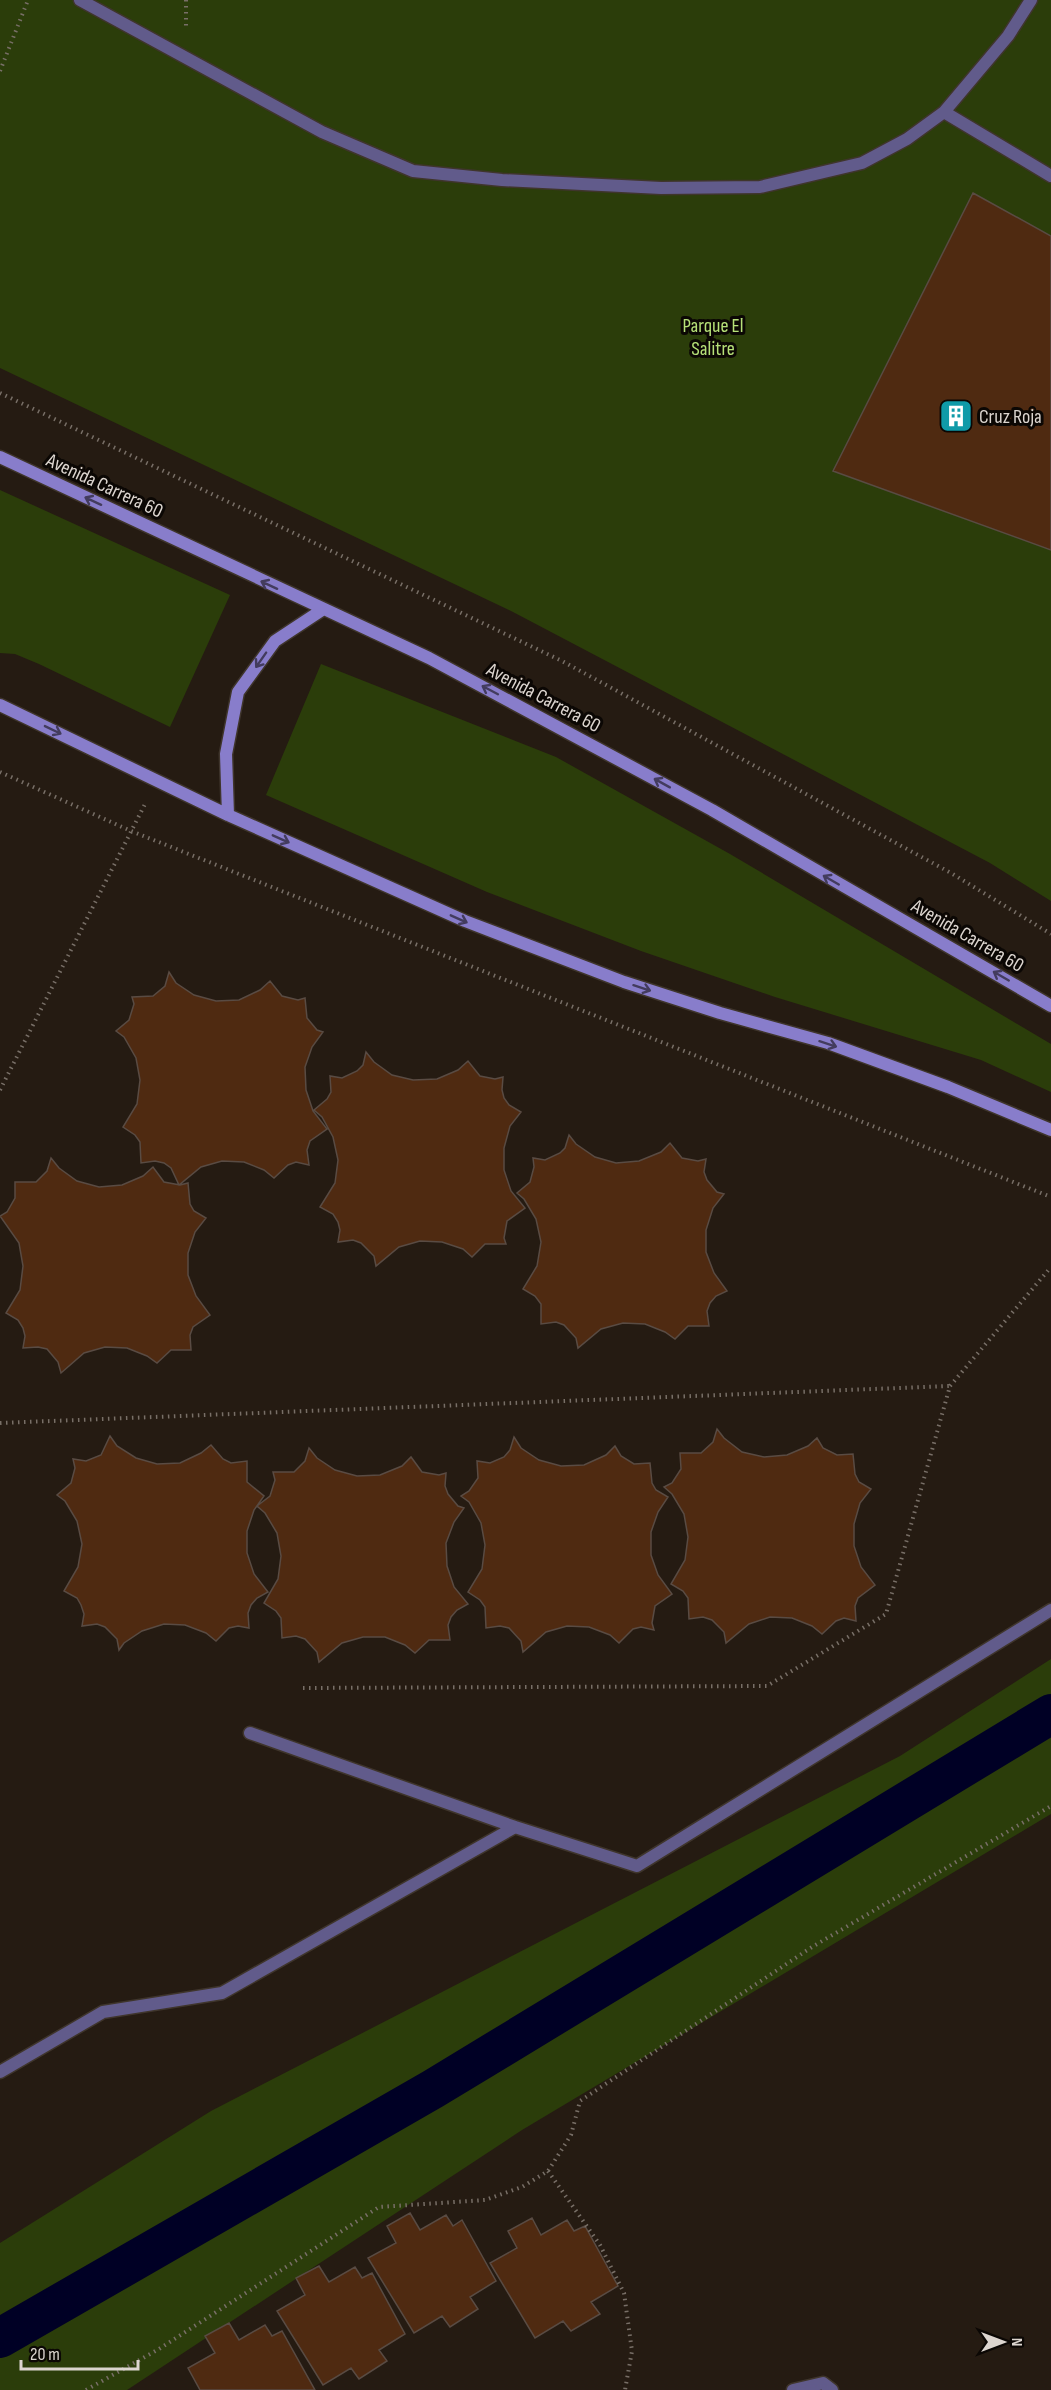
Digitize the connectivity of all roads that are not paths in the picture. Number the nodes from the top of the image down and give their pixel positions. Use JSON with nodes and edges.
{"nodes":[{"id":1,"x":80,"y":0,"type":"edge"},
{"id":2,"x":1031,"y":0,"type":"edge"},
{"id":3,"x":944,"y":112,"type":"junction"},
{"id":4,"x":1051,"y":176,"type":"edge"},
{"id":5,"x":0,"y":457,"type":"edge"},
{"id":6,"x":322,"y":610,"type":"junction"},
{"id":7,"x":0,"y":705,"type":"edge"},
{"id":8,"x":228,"y":815,"type":"junction"},
{"id":9,"x":1051,"y":1006,"type":"edge"},
{"id":10,"x":1051,"y":1130,"type":"edge"},
{"id":11,"x":1051,"y":1610,"type":"edge"},
{"id":12,"x":250,"y":1733,"type":"dead end"},
{"id":13,"x":515,"y":1827,"type":"junction"},
{"id":14,"x":0,"y":2072,"type":"edge"},
{"id":15,"x":828,"y":2387,"type":"edge"},
{"id":16,"x":793,"y":2390,"type":"edge"}],
"edges":[{"from":1,"to":3,"type":"street"},
{"from":2,"to":3,"type":"street"},
{"from":3,"to":4,"type":"street"},
{"from":6,"to":5,"type":"main road","name":"Avenida Carrera 60","one_way":true},
{"from":6,"to":8,"type":"main road","one_way":true},
{"from":9,"to":6,"type":"main road","name":"Avenida Carrera 60","one_way":true},
{"from":7,"to":8,"type":"main road","one_way":true},
{"from":8,"to":10,"type":"main road","one_way":true},
{"from":11,"to":13,"type":"street"},
{"from":12,"to":13,"type":"street"},
{"from":13,"to":14,"type":"street"},
{"from":15,"to":16,"type":"street"}]}
